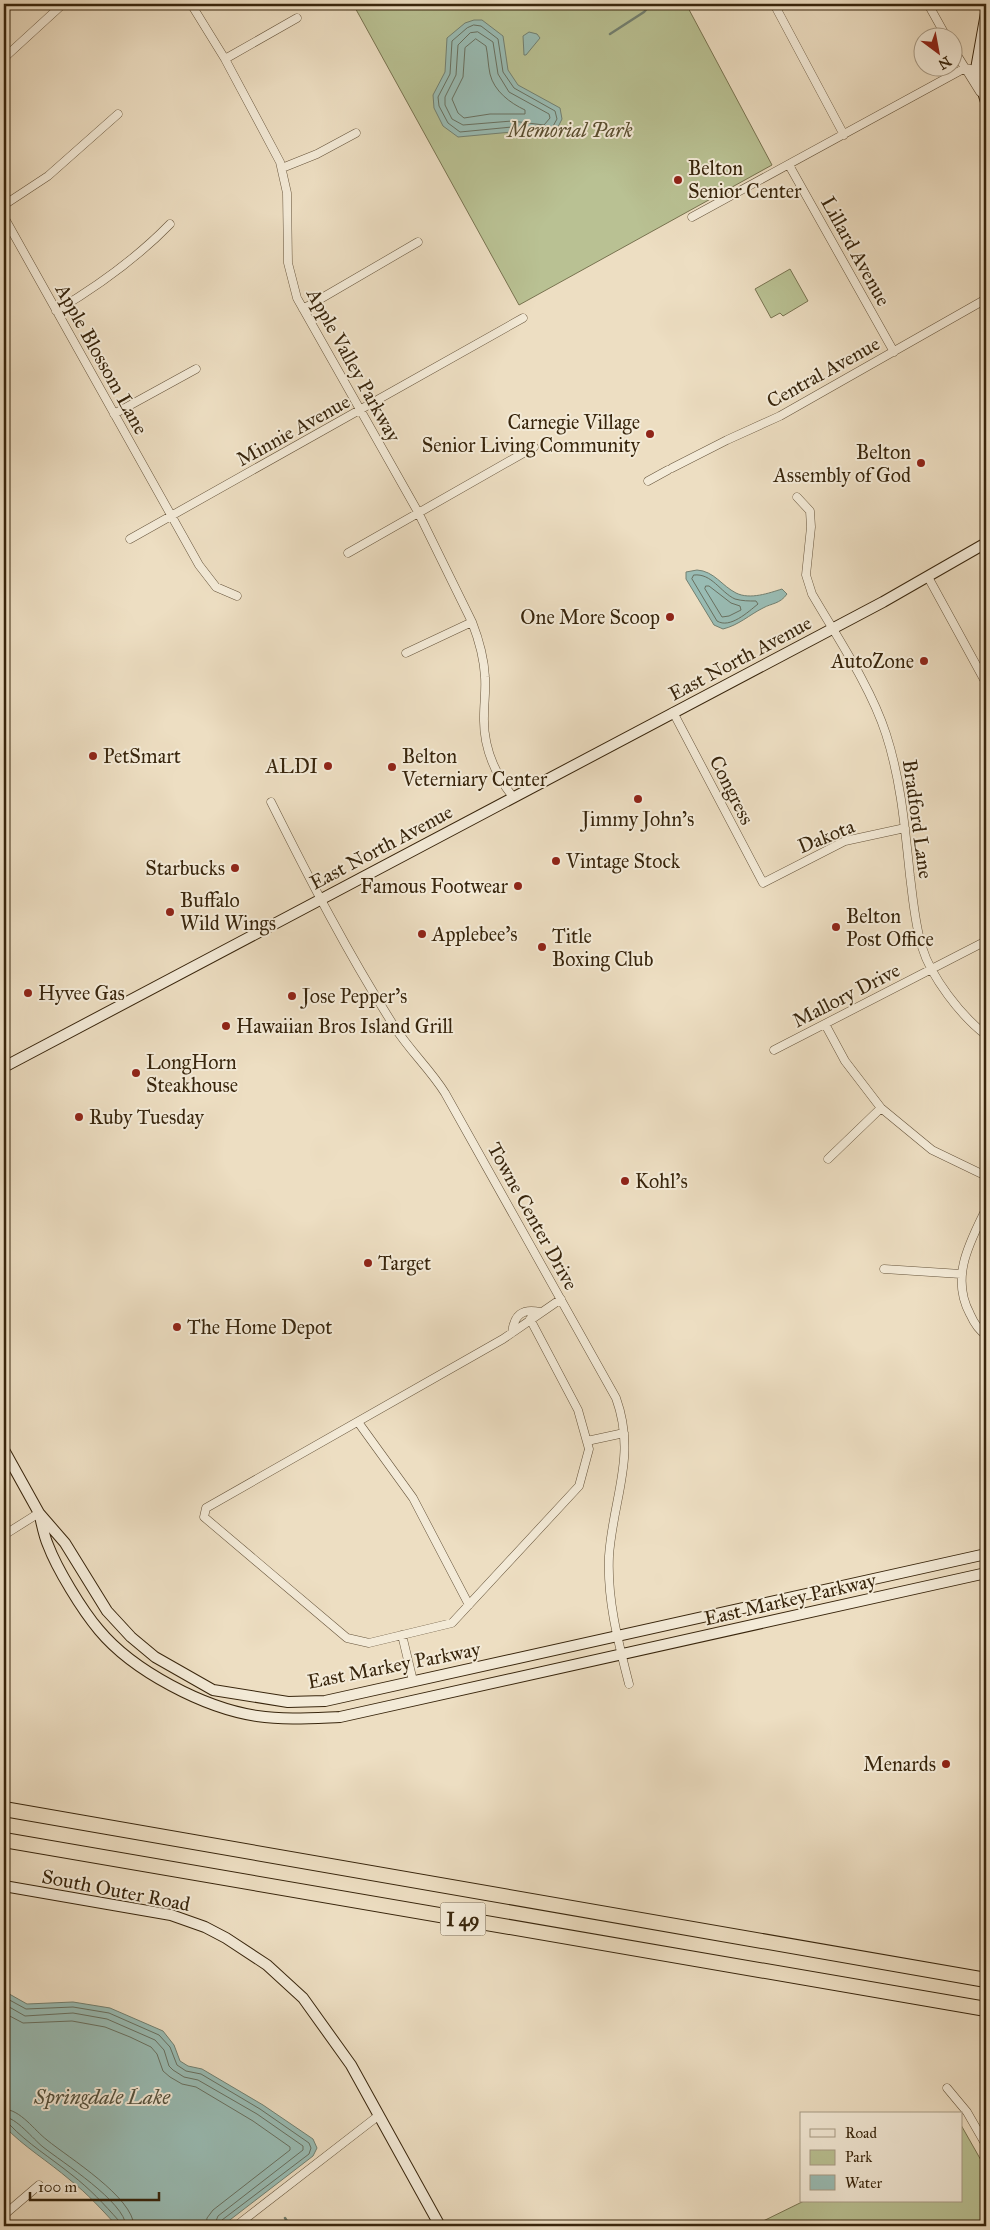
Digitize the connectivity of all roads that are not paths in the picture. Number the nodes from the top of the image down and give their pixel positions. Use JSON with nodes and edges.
{"nodes":[{"id":1,"x":63,"y":4,"type":"edge"},
{"id":2,"x":191,"y":4,"type":"edge"},
{"id":3,"x":774,"y":4,"type":"edge"},
{"id":4,"x":928,"y":4,"type":"edge"},
{"id":5,"x":986,"y":13,"type":"edge"},
{"id":6,"x":297,"y":18,"type":"dead end"},
{"id":7,"x":941,"y":28,"type":"edge"},
{"id":8,"x":4,"y":58,"type":"edge"},
{"id":9,"x":225,"y":59,"type":"junction"},
{"id":10,"x":962,"y":63,"type":"edge"},
{"id":11,"x":965,"y":68,"type":"junction"},
{"id":12,"x":976,"y":69,"type":"junction"},
{"id":13,"x":986,"y":72,"type":"edge"},
{"id":14,"x":985,"y":100,"type":"edge"},
{"id":15,"x":118,"y":114,"type":"dead end"},
{"id":16,"x":356,"y":133,"type":"dead end"},
{"id":17,"x":844,"y":135,"type":"junction"},
{"id":18,"x":789,"y":165,"type":"junction"},
{"id":19,"x":282,"y":168,"type":"junction"},
{"id":20,"x":4,"y":205,"type":"edge"},
{"id":21,"x":4,"y":217,"type":"edge"},
{"id":22,"x":692,"y":217,"type":"dead end"},
{"id":23,"x":170,"y":224,"type":"dead end"},
{"id":24,"x":418,"y":242,"type":"dead end"},
{"id":25,"x":986,"y":299,"type":"edge"},
{"id":26,"x":304,"y":309,"type":"junction"},
{"id":27,"x":56,"y":311,"type":"junction"},
{"id":28,"x":523,"y":318,"type":"dead end"},
{"id":29,"x":894,"y":352,"type":"junction"},
{"id":30,"x":196,"y":369,"type":"dead end"},
{"id":31,"x":361,"y":410,"type":"junction"},
{"id":32,"x":114,"y":414,"type":"junction"},
{"id":33,"x":534,"y":447,"type":"dead end"},
{"id":34,"x":648,"y":481,"type":"dead end"},
{"id":35,"x":797,"y":497,"type":"dead end"},
{"id":36,"x":418,"y":512,"type":"junction"},
{"id":37,"x":171,"y":516,"type":"junction"},
{"id":38,"x":130,"y":539,"type":"dead end"},
{"id":39,"x":986,"y":543,"type":"edge"},
{"id":40,"x":348,"y":553,"type":"dead end"},
{"id":41,"x":928,"y":577,"type":"junction"},
{"id":42,"x":237,"y":596,"type":"dead end"},
{"id":43,"x":472,"y":622,"type":"junction"},
{"id":44,"x":833,"y":629,"type":"junction"},
{"id":45,"x":406,"y":653,"type":"dead end"},
{"id":46,"x":986,"y":684,"type":"edge"},
{"id":47,"x":674,"y":712,"type":"junction"},
{"id":48,"x":513,"y":797,"type":"junction"},
{"id":49,"x":271,"y":802,"type":"dead end"},
{"id":50,"x":905,"y":828,"type":"junction"},
{"id":51,"x":763,"y":883,"type":"joint"},
{"id":52,"x":320,"y":899,"type":"junction"},
{"id":53,"x":986,"y":941,"type":"edge"},
{"id":54,"x":932,"y":970,"type":"junction"},
{"id":55,"x":825,"y":1024,"type":"junction"},
{"id":56,"x":986,"y":1035,"type":"edge"},
{"id":57,"x":774,"y":1050,"type":"dead end"},
{"id":58,"x":4,"y":1067,"type":"edge"},
{"id":59,"x":881,"y":1108,"type":"junction"},
{"id":60,"x":828,"y":1159,"type":"dead end"},
{"id":61,"x":986,"y":1176,"type":"edge"},
{"id":62,"x":986,"y":1209,"type":"edge"},
{"id":63,"x":884,"y":1269,"type":"dead end"},
{"id":64,"x":961,"y":1274,"type":"junction"},
{"id":65,"x":561,"y":1299,"type":"junction"},
{"id":66,"x":540,"y":1312,"type":"junction"},
{"id":67,"x":530,"y":1319,"type":"junction"},
{"id":68,"x":512,"y":1333,"type":"junction"},
{"id":69,"x":986,"y":1335,"type":"edge"},
{"id":70,"x":358,"y":1422,"type":"junction"},
{"id":71,"x":624,"y":1433,"type":"junction"},
{"id":72,"x":586,"y":1441,"type":"junction"},
{"id":73,"x":4,"y":1450,"type":"edge"},
{"id":74,"x":39,"y":1512,"type":"junction"},
{"id":75,"x":4,"y":1535,"type":"edge"},
{"id":76,"x":986,"y":1554,"type":"edge"},
{"id":77,"x":986,"y":1573,"type":"edge"},
{"id":78,"x":469,"y":1604,"type":"junction"},
{"id":79,"x":402,"y":1635,"type":"junction"},
{"id":80,"x":617,"y":1636,"type":"junction"},
{"id":81,"x":621,"y":1654,"type":"junction"},
{"id":82,"x":413,"y":1681,"type":"junction"},
{"id":83,"x":629,"y":1684,"type":"dead end"},
{"id":84,"x":4,"y":1809,"type":"edge"},
{"id":85,"x":4,"y":1840,"type":"edge"},
{"id":86,"x":4,"y":1886,"type":"edge"},
{"id":87,"x":986,"y":1980,"type":"edge"},
{"id":88,"x":986,"y":2009,"type":"edge"},
{"id":89,"x":947,"y":2088,"type":"dead end"},
{"id":90,"x":378,"y":2116,"type":"junction"},
{"id":91,"x":986,"y":2145,"type":"edge"},
{"id":92,"x":39,"y":2184,"type":"dead end"},
{"id":93,"x":4,"y":2215,"type":"edge"},
{"id":94,"x":236,"y":2226,"type":"edge"},
{"id":95,"x":440,"y":2226,"type":"edge"}],
"edges":[{"from":1,"to":8,"type":"street"},
{"from":2,"to":9,"type":"street","name":"Apple Valley Parkway"},
{"from":3,"to":17,"type":"street"},
{"from":4,"to":7,"type":"street"},
{"from":5,"to":12,"type":"street"},
{"from":6,"to":9,"type":"street"},
{"from":9,"to":19,"type":"street","name":"Apple Valley Parkway"},
{"from":10,"to":11,"type":"street"},
{"from":11,"to":12,"type":"street"},
{"from":11,"to":14,"type":"street"},
{"from":11,"to":17,"type":"street"},
{"from":12,"to":13,"type":"street"},
{"from":12,"to":14,"type":"street"},
{"from":15,"to":20,"type":"street"},
{"from":16,"to":19,"type":"street"},
{"from":17,"to":18,"type":"street"},
{"from":18,"to":22,"type":"street"},
{"from":18,"to":29,"type":"street","name":"Lillard Avenue"},
{"from":19,"to":26,"type":"street","name":"Apple Valley Parkway"},
{"from":21,"to":27,"type":"street","name":"Apple Blossom Lane"},
{"from":23,"to":27,"type":"street"},
{"from":24,"to":26,"type":"street"},
{"from":25,"to":29,"type":"street","name":"Central Avenue"},
{"from":26,"to":31,"type":"street","name":"Apple Valley Parkway"},
{"from":27,"to":32,"type":"street","name":"Apple Blossom Lane"},
{"from":28,"to":31,"type":"street","name":"Minnie Avenue"},
{"from":29,"to":34,"type":"street","name":"Central Avenue"},
{"from":30,"to":32,"type":"street"},
{"from":31,"to":36,"type":"street","name":"Apple Valley Parkway"},
{"from":31,"to":37,"type":"street","name":"Minnie Avenue"},
{"from":32,"to":37,"type":"street","name":"Apple Blossom Lane"},
{"from":33,"to":36,"type":"street"},
{"from":35,"to":44,"type":"street","name":"Bradford Lane"},
{"from":36,"to":40,"type":"street"},
{"from":36,"to":43,"type":"street","name":"Apple Valley Parkway"},
{"from":37,"to":38,"type":"street","name":"Minnie Avenue"},
{"from":37,"to":42,"type":"street","name":"Apple Blossom Lane"},
{"from":39,"to":41,"type":"street","name":"East North Avenue"},
{"from":41,"to":44,"type":"street","name":"East North Avenue"},
{"from":41,"to":46,"type":"street"},
{"from":43,"to":45,"type":"street"},
{"from":43,"to":48,"type":"street","name":"Apple Valley Parkway"},
{"from":44,"to":47,"type":"street","name":"East North Avenue"},
{"from":44,"to":50,"type":"street","name":"Bradford Lane"},
{"from":47,"to":48,"type":"street","name":"East North Avenue"},
{"from":47,"to":51,"type":"street","name":"Congress"},
{"from":48,"to":52,"type":"street","name":"East North Avenue"},
{"from":49,"to":52,"type":"street","name":"Towne Center Drive"},
{"from":50,"to":51,"type":"street","name":"Dakota"},
{"from":50,"to":54,"type":"street","name":"Bradford Lane"},
{"from":52,"to":58,"type":"street","name":"East North Avenue"},
{"from":52,"to":65,"type":"street","name":"Towne Center Drive"},
{"from":53,"to":54,"type":"street","name":"Mallory Drive"},
{"from":54,"to":55,"type":"street","name":"Mallory Drive"},
{"from":54,"to":56,"type":"street","name":"Bradford Lane"},
{"from":55,"to":57,"type":"street","name":"Mallory Drive"},
{"from":55,"to":59,"type":"street"},
{"from":59,"to":60,"type":"street"},
{"from":59,"to":61,"type":"street"},
{"from":62,"to":64,"type":"street"},
{"from":63,"to":64,"type":"street"},
{"from":64,"to":69,"type":"street"},
{"from":65,"to":66,"type":"street"},
{"from":65,"to":71,"type":"street","name":"Towne Center Drive"},
{"from":66,"to":67,"type":"street"},
{"from":66,"to":68,"type":"street"},
{"from":67,"to":68,"type":"street"},
{"from":67,"to":72,"type":"street"},
{"from":68,"to":70,"type":"street"},
{"from":70,"to":78,"type":"street"},
{"from":70,"to":79,"type":"street"},
{"from":71,"to":72,"type":"street"},
{"from":71,"to":80,"type":"street","name":"Towne Center Drive"},
{"from":72,"to":78,"type":"street"},
{"from":73,"to":74,"type":"street"},
{"from":74,"to":75,"type":"street"},
{"from":74,"to":81,"type":"street","name":"East Markey Parkway"},
{"from":74,"to":82,"type":"street","name":"East Markey Parkway"},
{"from":76,"to":80,"type":"street","name":"East Markey Parkway"},
{"from":77,"to":81,"type":"street","name":"East Markey Parkway"},
{"from":78,"to":79,"type":"street"},
{"from":79,"to":82,"type":"street"},
{"from":80,"to":81,"type":"street","name":"Towne Center Drive"},
{"from":80,"to":82,"type":"street","name":"East Markey Parkway"},
{"from":81,"to":83,"type":"street","name":"Towne Center Drive"},
{"from":84,"to":87,"type":"highway","number":"I 49"},
{"from":85,"to":88,"type":"highway","number":"I 49"},
{"from":86,"to":90,"type":"street","name":"South Outer Road"},
{"from":89,"to":91,"type":"street"},
{"from":90,"to":94,"type":"street"},
{"from":90,"to":95,"type":"street","name":"South Outer Road"},
{"from":92,"to":93,"type":"street"}]}
